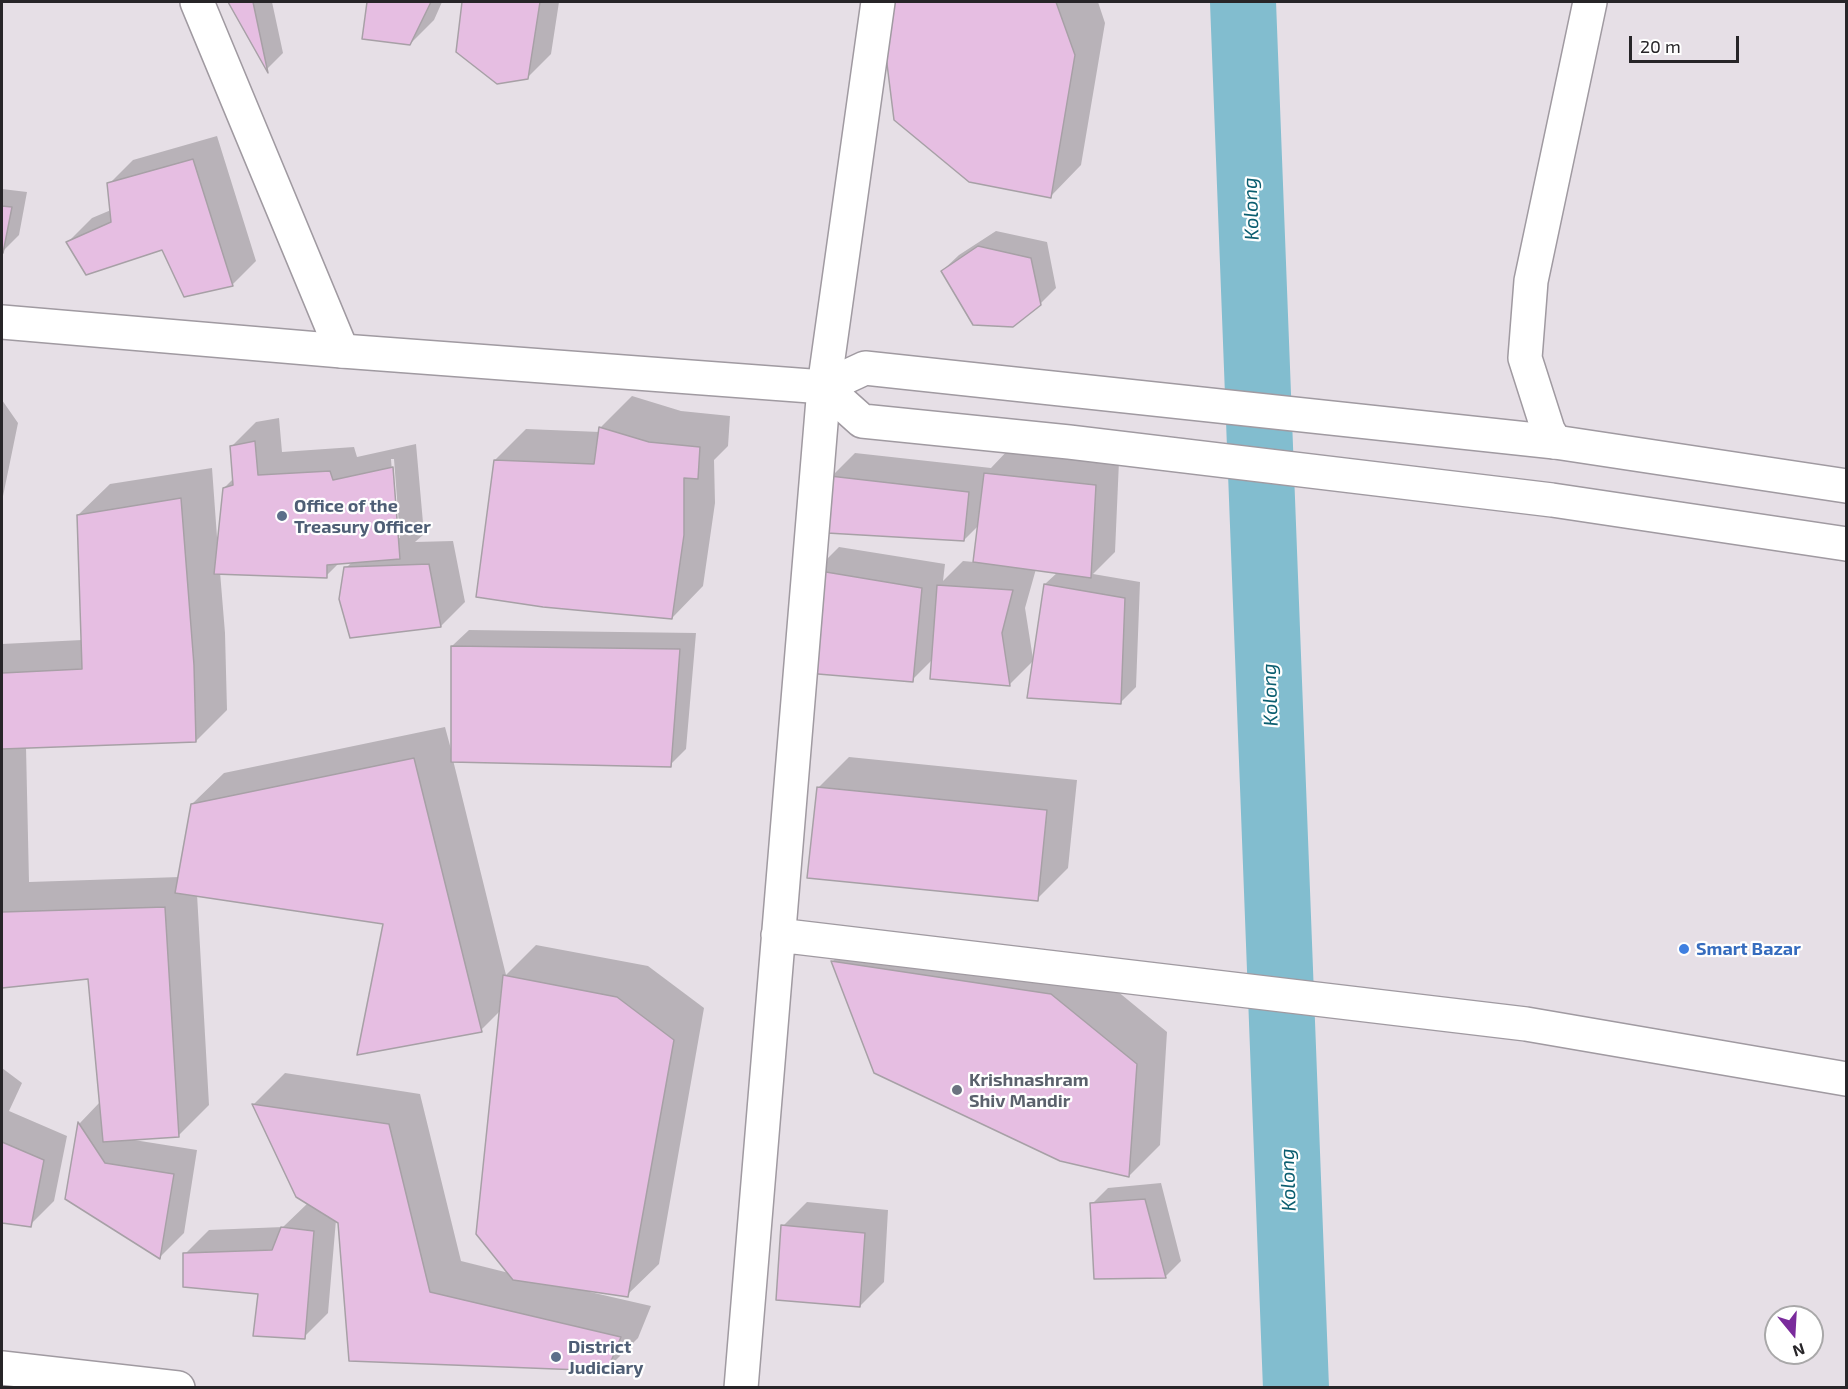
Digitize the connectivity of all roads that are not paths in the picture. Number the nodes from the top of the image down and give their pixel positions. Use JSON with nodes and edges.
{"nodes":[{"id":1,"x":197,"y":2,"type":"edge"},
{"id":2,"x":878,"y":2,"type":"edge"},
{"id":3,"x":1590,"y":2,"type":"edge"},
{"id":4,"x":2,"y":322,"type":"edge"},
{"id":5,"x":342,"y":351,"type":"junction"},
{"id":6,"x":824,"y":387,"type":"junction"},
{"id":7,"x":1555,"y":442,"type":"junction"},
{"id":8,"x":1846,"y":486,"type":"edge"},
{"id":9,"x":1846,"y":544,"type":"edge"},
{"id":10,"x":778,"y":935,"type":"junction"},
{"id":11,"x":1846,"y":1078,"type":"edge"},
{"id":12,"x":2,"y":1368,"type":"edge"},
{"id":13,"x":73,"y":1382,"type":"edge"},
{"id":14,"x":178,"y":1388,"type":"edge"},
{"id":15,"x":741,"y":1388,"type":"edge"}],
"edges":[{"from":1,"to":5,"type":"street"},
{"from":2,"to":6,"type":"street"},
{"from":3,"to":7,"type":"street"},
{"from":4,"to":5,"type":"street"},
{"from":5,"to":6,"type":"street"},
{"from":6,"to":7,"type":"street"},
{"from":6,"to":9,"type":"street"},
{"from":6,"to":10,"type":"street"},
{"from":7,"to":8,"type":"street"},
{"from":10,"to":11,"type":"street"},
{"from":10,"to":15,"type":"street"},
{"from":12,"to":13,"type":"street"},
{"from":13,"to":14,"type":"street"}]}
